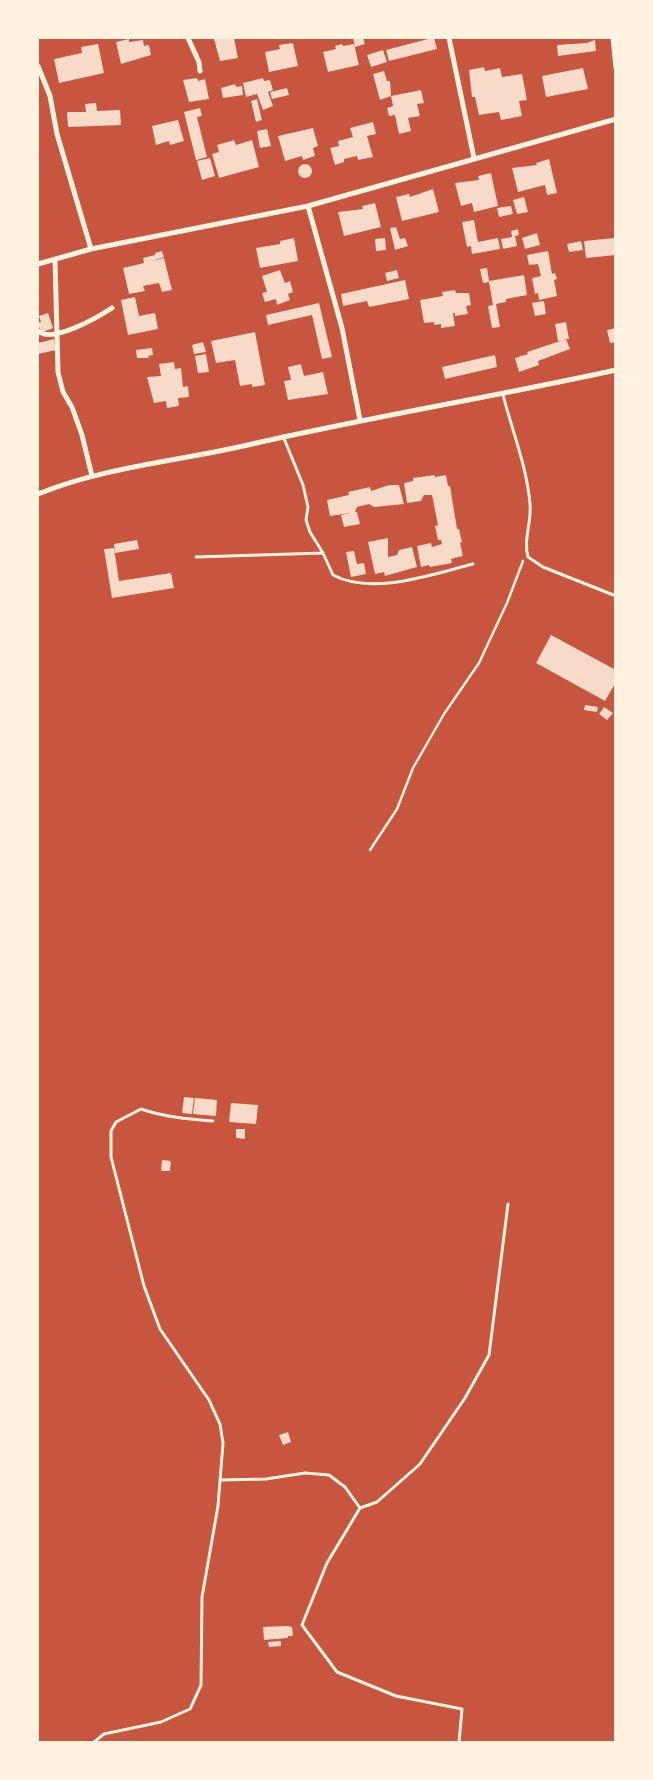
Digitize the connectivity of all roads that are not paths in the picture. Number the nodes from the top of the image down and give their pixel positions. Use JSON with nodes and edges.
{"nodes":[{"id":1,"x":188,"y":38,"type":"edge"},
{"id":2,"x":449,"y":38,"type":"edge"},
{"id":3,"x":613,"y":38,"type":"edge"},
{"id":4,"x":38,"y":66,"type":"edge"},
{"id":5,"x":616,"y":68,"type":"edge"},
{"id":6,"x":200,"y":71,"type":"dead end"},
{"id":7,"x":616,"y":120,"type":"edge"},
{"id":8,"x":474,"y":158,"type":"junction"},
{"id":9,"x":308,"y":206,"type":"junction"},
{"id":10,"x":91,"y":249,"type":"junction"},
{"id":11,"x":55,"y":260,"type":"junction"},
{"id":12,"x":38,"y":264,"type":"edge"},
{"id":13,"x":112,"y":308,"type":"dead end"},
{"id":14,"x":38,"y":331,"type":"edge"},
{"id":15,"x":57,"y":333,"type":"junction"},
{"id":16,"x":616,"y":370,"type":"edge"},
{"id":17,"x":503,"y":395,"type":"junction"},
{"id":18,"x":360,"y":420,"type":"junction"},
{"id":19,"x":282,"y":436,"type":"junction"},
{"id":20,"x":92,"y":476,"type":"junction"},
{"id":21,"x":38,"y":494,"type":"edge"},
{"id":22,"x":323,"y":553,"type":"junction"},
{"id":23,"x":196,"y":557,"type":"dead end"},
{"id":24,"x":473,"y":564,"type":"dead end"},
{"id":25,"x":616,"y":596,"type":"edge"},
{"id":26,"x":213,"y":1120,"type":"dead end"},
{"id":27,"x":508,"y":1204,"type":"dead end"},
{"id":28,"x":220,"y":1480,"type":"junction"},
{"id":29,"x":360,"y":1508,"type":"junction"},
{"id":30,"x":94,"y":1742,"type":"edge"},
{"id":31,"x":459,"y":1742,"type":"edge"}],
"edges":[{"from":1,"to":6,"type":"street"},
{"from":2,"to":8,"type":"street"},
{"from":3,"to":5,"type":"street"},
{"from":4,"to":10,"type":"street"},
{"from":7,"to":8,"type":"street"},
{"from":8,"to":9,"type":"street"},
{"from":9,"to":10,"type":"street"},
{"from":9,"to":18,"type":"street"},
{"from":10,"to":11,"type":"street"},
{"from":11,"to":12,"type":"street"},
{"from":11,"to":15,"type":"street"},
{"from":13,"to":15,"type":"street"},
{"from":14,"to":15,"type":"street"},
{"from":15,"to":20,"type":"street"},
{"from":16,"to":17,"type":"street"},
{"from":17,"to":18,"type":"street"},
{"from":17,"to":25,"type":"lane"},
{"from":18,"to":19,"type":"street"},
{"from":19,"to":20,"type":"street"},
{"from":19,"to":22,"type":"lane"},
{"from":20,"to":21,"type":"street"},
{"from":22,"to":23,"type":"lane"},
{"from":22,"to":24,"type":"lane"},
{"from":26,"to":28,"type":"lane"},
{"from":27,"to":29,"type":"lane"},
{"from":28,"to":29,"type":"lane"},
{"from":28,"to":30,"type":"lane"},
{"from":29,"to":31,"type":"lane"}]}
